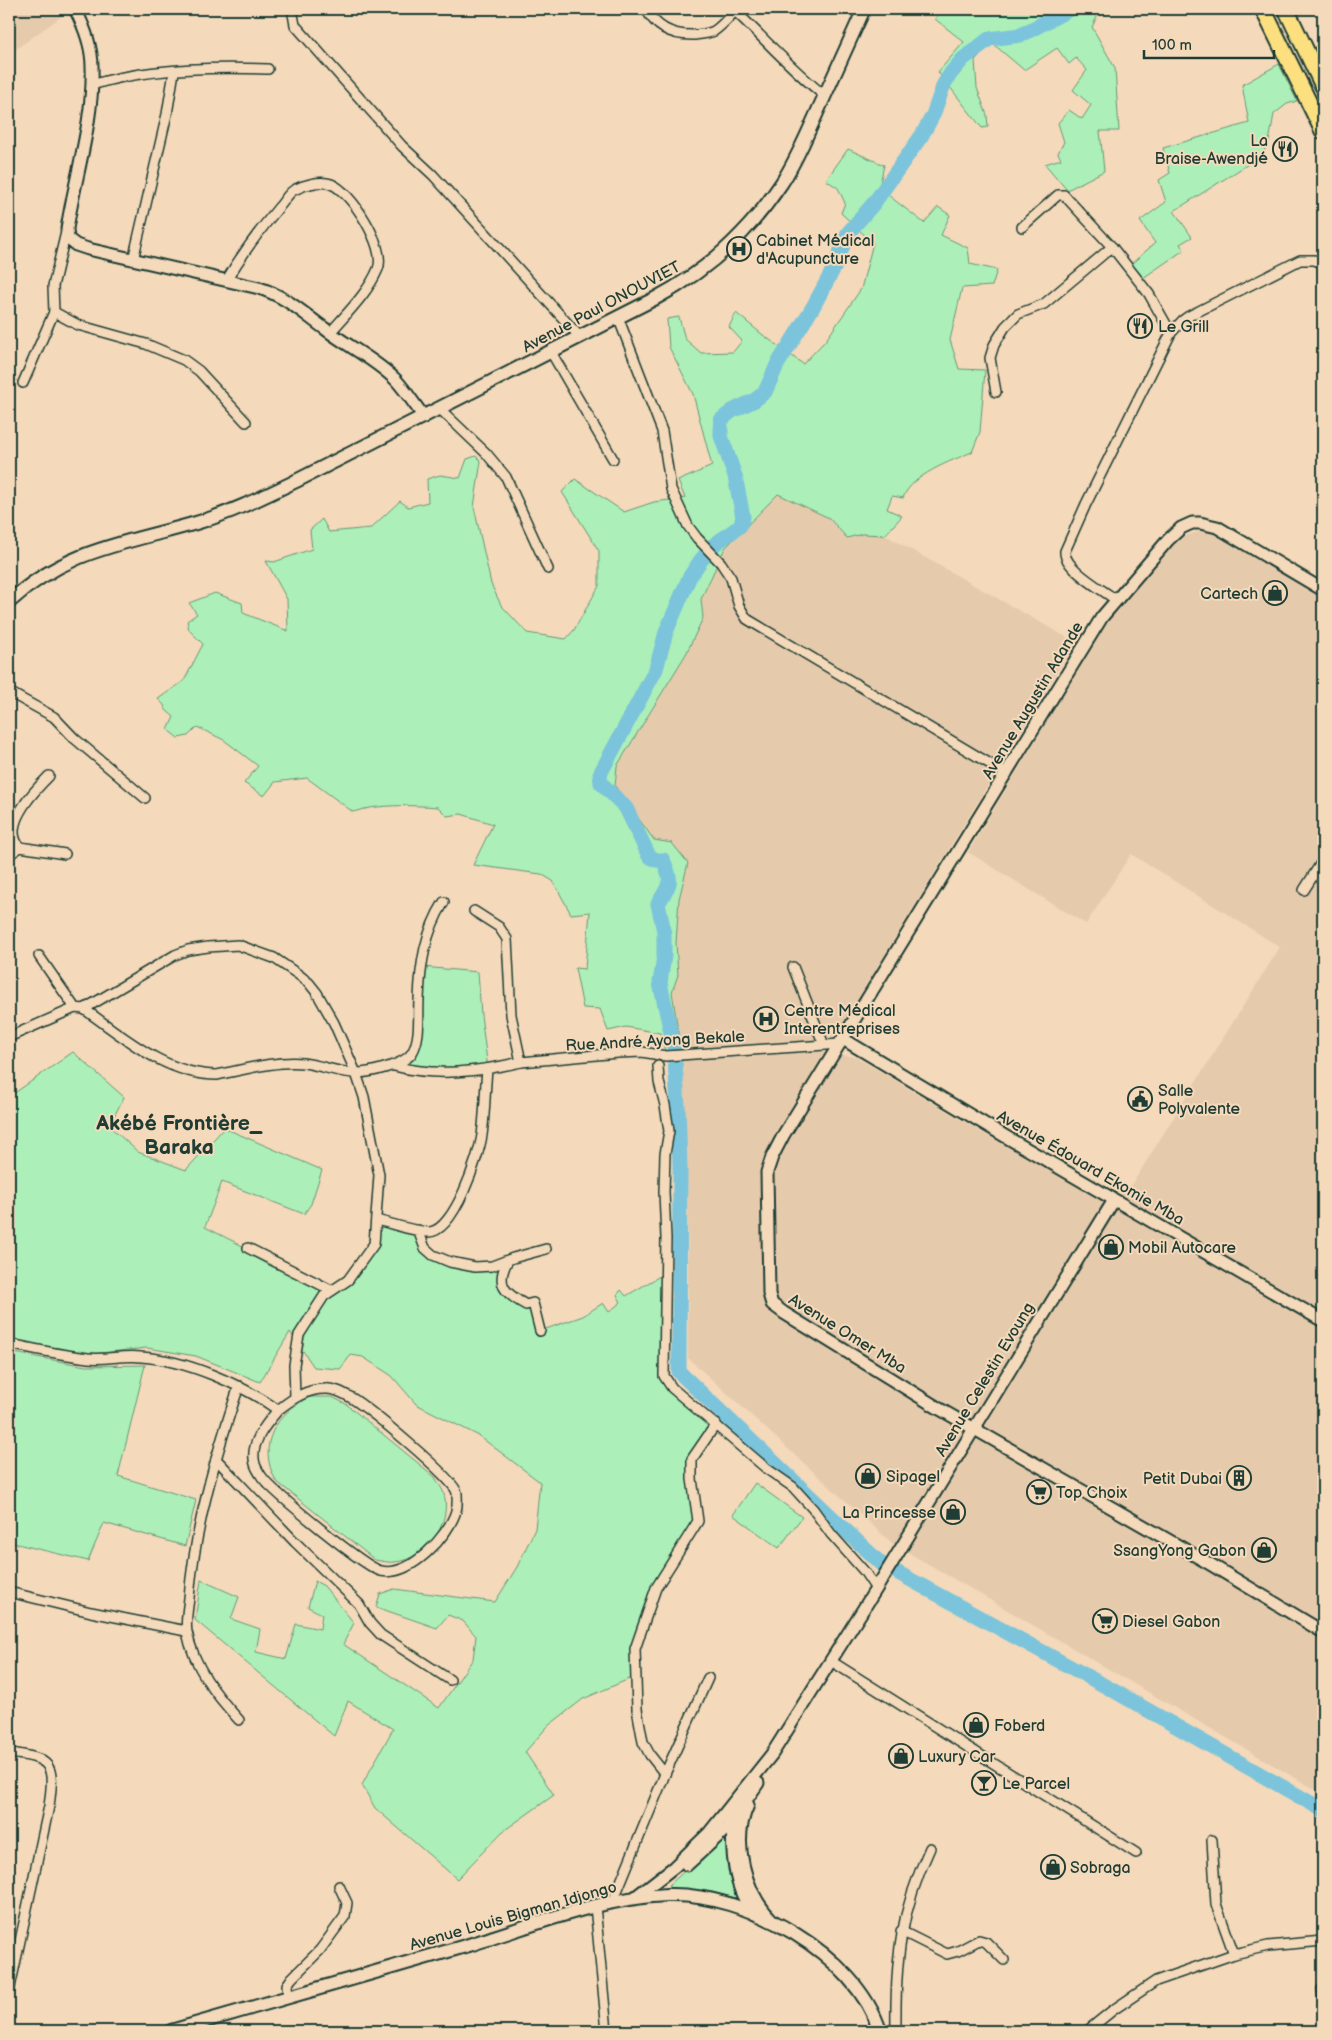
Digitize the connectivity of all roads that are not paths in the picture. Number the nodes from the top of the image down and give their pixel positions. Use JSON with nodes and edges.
{"nodes":[{"id":1,"x":75,"y":9,"type":"edge"},
{"id":2,"x":292,"y":9,"type":"edge"},
{"id":3,"x":646,"y":9,"type":"edge"},
{"id":4,"x":864,"y":9,"type":"edge"},
{"id":5,"x":1263,"y":9,"type":"edge"},
{"id":6,"x":1286,"y":9,"type":"edge"},
{"id":7,"x":736,"y":10,"type":"edge"},
{"id":8,"x":268,"y":70,"type":"dead end"},
{"id":9,"x":174,"y":72,"type":"junction"},
{"id":10,"x":92,"y":85,"type":"junction"},
{"id":11,"x":1323,"y":86,"type":"edge"},
{"id":12,"x":825,"y":96,"type":"junction"},
{"id":13,"x":1323,"y":131,"type":"edge"},
{"id":14,"x":1022,"y":227,"type":"dead end"},
{"id":15,"x":67,"y":229,"type":"junction"},
{"id":16,"x":1112,"y":247,"type":"junction"},
{"id":17,"x":133,"y":260,"type":"junction"},
{"id":18,"x":1323,"y":263,"type":"edge"},
{"id":19,"x":226,"y":281,"type":"junction"},
{"id":20,"x":54,"y":312,"type":"junction"},
{"id":21,"x":618,"y":318,"type":"junction"},
{"id":22,"x":330,"y":333,"type":"junction"},
{"id":23,"x":1171,"y":333,"type":"junction"},
{"id":24,"x":580,"y":337,"type":"junction"},
{"id":25,"x":551,"y":352,"type":"junction"},
{"id":26,"x":23,"y":383,"type":"dead end"},
{"id":27,"x":996,"y":392,"type":"dead end"},
{"id":28,"x":440,"y":409,"type":"junction"},
{"id":29,"x":424,"y":417,"type":"junction"},
{"id":30,"x":246,"y":422,"type":"dead end"},
{"id":31,"x":613,"y":459,"type":"dead end"},
{"id":32,"x":548,"y":570,"type":"dead end"},
{"id":33,"x":1323,"y":590,"type":"edge"},
{"id":34,"x":1116,"y":600,"type":"junction"},
{"id":35,"x":9,"y":602,"type":"edge"},
{"id":36,"x":9,"y":692,"type":"edge"},
{"id":37,"x":1007,"y":774,"type":"junction"},
{"id":38,"x":49,"y":776,"type":"dead end"},
{"id":39,"x":146,"y":798,"type":"dead end"},
{"id":40,"x":20,"y":847,"type":"junction"},
{"id":41,"x":9,"y":854,"type":"edge"},
{"id":42,"x":65,"y":854,"type":"dead end"},
{"id":43,"x":1323,"y":860,"type":"edge"},
{"id":44,"x":1304,"y":890,"type":"dead end"},
{"id":45,"x":444,"y":902,"type":"dead end"},
{"id":46,"x":474,"y":911,"type":"dead end"},
{"id":47,"x":39,"y":956,"type":"dead end"},
{"id":48,"x":793,"y":967,"type":"dead end"},
{"id":49,"x":79,"y":1009,"type":"junction"},
{"id":50,"x":9,"y":1038,"type":"edge"},
{"id":51,"x":842,"y":1041,"type":"junction"},
{"id":52,"x":824,"y":1045,"type":"junction"},
{"id":53,"x":520,"y":1062,"type":"junction"},
{"id":54,"x":394,"y":1066,"type":"junction"},
{"id":55,"x":658,"y":1066,"type":"dead end"},
{"id":56,"x":487,"y":1069,"type":"junction"},
{"id":57,"x":356,"y":1073,"type":"junction"},
{"id":58,"x":1114,"y":1200,"type":"junction"},
{"id":59,"x":376,"y":1220,"type":"junction"},
{"id":60,"x":418,"y":1230,"type":"junction"},
{"id":61,"x":248,"y":1248,"type":"dead end"},
{"id":62,"x":546,"y":1249,"type":"dead end"},
{"id":63,"x":508,"y":1260,"type":"junction"},
{"id":64,"x":331,"y":1290,"type":"junction"},
{"id":65,"x":1323,"y":1321,"type":"edge"},
{"id":66,"x":540,"y":1331,"type":"dead end"},
{"id":67,"x":9,"y":1344,"type":"edge"},
{"id":68,"x":239,"y":1386,"type":"junction"},
{"id":69,"x":295,"y":1397,"type":"junction"},
{"id":70,"x":278,"y":1410,"type":"junction"},
{"id":71,"x":716,"y":1424,"type":"junction"},
{"id":72,"x":973,"y":1428,"type":"junction"},
{"id":73,"x":216,"y":1459,"type":"junction"},
{"id":74,"x":876,"y":1589,"type":"junction"},
{"id":75,"x":9,"y":1592,"type":"edge"},
{"id":76,"x":186,"y":1631,"type":"junction"},
{"id":77,"x":1323,"y":1632,"type":"edge"},
{"id":78,"x":831,"y":1661,"type":"junction"},
{"id":79,"x":708,"y":1678,"type":"dead end"},
{"id":80,"x":450,"y":1680,"type":"dead end"},
{"id":81,"x":239,"y":1720,"type":"dead end"},
{"id":82,"x":9,"y":1753,"type":"edge"},
{"id":83,"x":772,"y":1754,"type":"junction"},
{"id":84,"x":665,"y":1774,"type":"junction"},
{"id":85,"x":754,"y":1787,"type":"junction"},
{"id":86,"x":737,"y":1799,"type":"junction"},
{"id":87,"x":733,"y":1820,"type":"junction"},
{"id":88,"x":1212,"y":1840,"type":"dead end"},
{"id":89,"x":930,"y":1848,"type":"dead end"},
{"id":90,"x":1136,"y":1853,"type":"dead end"},
{"id":91,"x":339,"y":1886,"type":"dead end"},
{"id":92,"x":650,"y":1897,"type":"junction"},
{"id":93,"x":634,"y":1898,"type":"junction"},
{"id":94,"x":613,"y":1901,"type":"junction"},
{"id":95,"x":595,"y":1906,"type":"junction"},
{"id":96,"x":755,"y":1914,"type":"junction"},
{"id":97,"x":774,"y":1921,"type":"junction"},
{"id":98,"x":901,"y":1931,"type":"junction"},
{"id":99,"x":1323,"y":1941,"type":"edge"},
{"id":100,"x":1234,"y":1954,"type":"junction"},
{"id":101,"x":1004,"y":1960,"type":"dead end"},
{"id":102,"x":9,"y":1992,"type":"edge"},
{"id":103,"x":288,"y":1998,"type":"junction"},
{"id":104,"x":171,"y":2031,"type":"edge"},
{"id":105,"x":607,"y":2031,"type":"edge"},
{"id":106,"x":880,"y":2031,"type":"edge"},
{"id":107,"x":896,"y":2031,"type":"edge"},
{"id":108,"x":1088,"y":2031,"type":"edge"}],
"edges":[{"from":1,"to":10,"type":"street"},
{"from":2,"to":24,"type":"street"},
{"from":3,"to":7,"type":"street"},
{"from":4,"to":12,"type":"main road","name":"Avenue Paul ONOUVIET"},
{"from":5,"to":13,"type":"highway"},
{"from":6,"to":11,"type":"highway"},
{"from":7,"to":12,"type":"street"},
{"from":8,"to":9,"type":"street"},
{"from":9,"to":10,"type":"street"},
{"from":9,"to":17,"type":"street"},
{"from":10,"to":15,"type":"street"},
{"from":12,"to":21,"type":"main road","name":"Avenue Paul ONOUVIET"},
{"from":14,"to":16,"type":"street"},
{"from":15,"to":17,"type":"street"},
{"from":15,"to":20,"type":"street"},
{"from":16,"to":23,"type":"street"},
{"from":16,"to":27,"type":"street"},
{"from":17,"to":19,"type":"street"},
{"from":18,"to":23,"type":"street"},
{"from":19,"to":22,"type":"street"},
{"from":19,"to":22,"type":"street"},
{"from":20,"to":26,"type":"street"},
{"from":20,"to":30,"type":"street"},
{"from":21,"to":24,"type":"main road","name":"Avenue Paul ONOUVIET"},
{"from":21,"to":37,"type":"street"},
{"from":22,"to":29,"type":"street"},
{"from":23,"to":34,"type":"street"},
{"from":24,"to":25,"type":"main road","name":"Avenue Paul ONOUVIET"},
{"from":25,"to":28,"type":"main road","name":"Avenue Paul ONOUVIET"},
{"from":25,"to":31,"type":"street"},
{"from":28,"to":29,"type":"main road","name":"Avenue Paul ONOUVIET"},
{"from":28,"to":32,"type":"street"},
{"from":29,"to":35,"type":"main road","name":"Avenue Paul ONOUVIET"},
{"from":33,"to":34,"type":"street","name":"Avenue Augustin Adande"},
{"from":34,"to":37,"type":"street","name":"Avenue Augustin Adande"},
{"from":36,"to":39,"type":"street"},
{"from":37,"to":51,"type":"street","name":"Avenue Augustin Adande"},
{"from":38,"to":40,"type":"street"},
{"from":40,"to":41,"type":"street"},
{"from":40,"to":42,"type":"street"},
{"from":43,"to":44,"type":"street"},
{"from":45,"to":54,"type":"street"},
{"from":46,"to":53,"type":"street"},
{"from":47,"to":49,"type":"street"},
{"from":48,"to":52,"type":"street"},
{"from":49,"to":50,"type":"street"},
{"from":49,"to":57,"type":"street"},
{"from":49,"to":57,"type":"street"},
{"from":51,"to":52,"type":"street","name":"Rue André Ayong Bekale"},
{"from":51,"to":58,"type":"street","name":"Avenue Édouard Ekomie Mba"},
{"from":51,"to":72,"type":"street","name":"Avenue Omer Mba"},
{"from":52,"to":53,"type":"street","name":"Rue André Ayong Bekale"},
{"from":53,"to":56,"type":"street","name":"Rue André Ayong Bekale"},
{"from":54,"to":56,"type":"street","name":"Rue André Ayong Bekale"},
{"from":54,"to":57,"type":"street"},
{"from":55,"to":71,"type":"street"},
{"from":56,"to":60,"type":"street"},
{"from":57,"to":59,"type":"street"},
{"from":58,"to":65,"type":"street","name":"Avenue Édouard Ekomie Mba"},
{"from":58,"to":72,"type":"street","name":"Avenue Celestin Evoung"},
{"from":59,"to":60,"type":"street"},
{"from":59,"to":64,"type":"street"},
{"from":60,"to":63,"type":"street"},
{"from":61,"to":64,"type":"street"},
{"from":62,"to":63,"type":"street"},
{"from":63,"to":66,"type":"street"},
{"from":64,"to":69,"type":"street"},
{"from":67,"to":68,"type":"street"},
{"from":68,"to":70,"type":"street"},
{"from":68,"to":73,"type":"street"},
{"from":69,"to":70,"type":"street"},
{"from":69,"to":70,"type":"street"},
{"from":71,"to":74,"type":"street"},
{"from":71,"to":84,"type":"street"},
{"from":72,"to":74,"type":"street","name":"Avenue Celestin Evoung"},
{"from":72,"to":77,"type":"street"},
{"from":73,"to":76,"type":"street"},
{"from":73,"to":80,"type":"street"},
{"from":74,"to":78,"type":"street","name":"Avenue Celestin Evoung"},
{"from":75,"to":76,"type":"street"},
{"from":76,"to":81,"type":"street"},
{"from":78,"to":83,"type":"street","name":"Avenue Celestin Evoung"},
{"from":78,"to":90,"type":"street"},
{"from":79,"to":84,"type":"street"},
{"from":82,"to":102,"type":"street"},
{"from":83,"to":85,"type":"street"},
{"from":83,"to":86,"type":"street"},
{"from":84,"to":94,"type":"street"},
{"from":85,"to":87,"type":"street"},
{"from":85,"to":97,"type":"street"},
{"from":86,"to":87,"type":"street"},
{"from":86,"to":93,"type":"street"},
{"from":87,"to":92,"type":"street"},
{"from":87,"to":96,"type":"street"},
{"from":88,"to":100,"type":"street"},
{"from":89,"to":98,"type":"street"},
{"from":91,"to":103,"type":"street"},
{"from":92,"to":93,"type":"main road","name":"Avenue Louis Bigman Idjongo"},
{"from":92,"to":96,"type":"main road","name":"Avenue Louis Bigman Idjongo"},
{"from":93,"to":94,"type":"main road","name":"Avenue Louis Bigman Idjongo"},
{"from":94,"to":95,"type":"main road","name":"Avenue Louis Bigman Idjongo"},
{"from":95,"to":103,"type":"main road","name":"Avenue Louis Bigman Idjongo"},
{"from":95,"to":105,"type":"street"},
{"from":96,"to":97,"type":"main road","name":"Avenue Louis Bigman Idjongo"},
{"from":97,"to":106,"type":"main road","name":"Avenue Louis Bigman Idjongo"},
{"from":98,"to":101,"type":"street"},
{"from":98,"to":107,"type":"street"},
{"from":99,"to":100,"type":"street"},
{"from":100,"to":108,"type":"street"},
{"from":103,"to":104,"type":"main road","name":"Avenue Louis Bigman Idjongo"}]}
